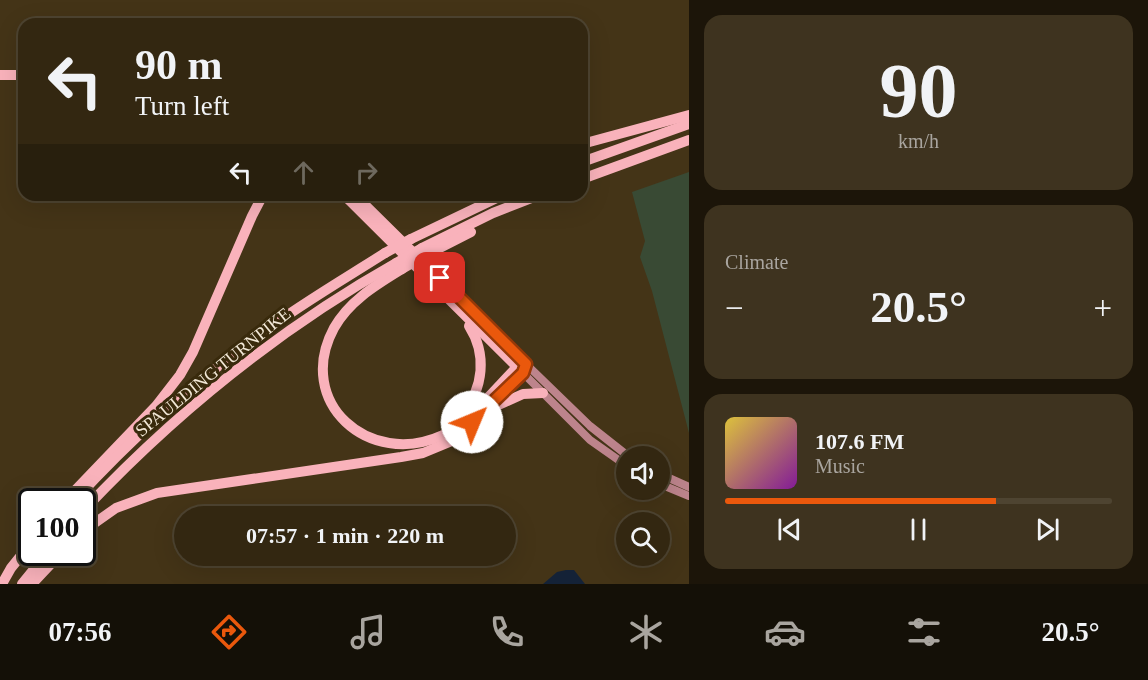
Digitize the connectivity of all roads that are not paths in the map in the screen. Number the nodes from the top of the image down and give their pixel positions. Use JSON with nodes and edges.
{"nodes":[{"id":1,"x":0,"y":75,"type":"edge"},
{"id":2,"x":18,"y":75,"type":"edge"},
{"id":3,"x":689,"y":115,"type":"edge"},
{"id":4,"x":689,"y":124,"type":"edge"},
{"id":5,"x":689,"y":140,"type":"edge"},
{"id":6,"x":588,"y":142,"type":"edge"},
{"id":7,"x":588,"y":160,"type":"edge"},
{"id":8,"x":588,"y":177,"type":"edge"},
{"id":9,"x":260,"y":201,"type":"edge"},
{"id":10,"x":350,"y":201,"type":"edge"},
{"id":11,"x":361,"y":201,"type":"edge"},
{"id":12,"x":490,"y":201,"type":"edge"},
{"id":13,"x":524,"y":201,"type":"edge"},
{"id":14,"x":399,"y":266,"type":"junction"},
{"id":15,"x":446,"y":297,"type":"junction"},
{"id":16,"x":522,"y":368,"type":"junction"},
{"id":17,"x":543,"y":393,"type":"junction"},
{"id":18,"x":472,"y":422,"type":"junction"},
{"id":19,"x":432,"y":440,"type":"junction"},
{"id":20,"x":616,"y":447,"type":"edge"},
{"id":21,"x":616,"y":458,"type":"edge"},
{"id":22,"x":670,"y":478,"type":"edge"},
{"id":23,"x":689,"y":487,"type":"edge"},
{"id":24,"x":77,"y":488,"type":"edge"},
{"id":25,"x":86,"y":488,"type":"edge"},
{"id":26,"x":670,"y":488,"type":"edge"},
{"id":27,"x":689,"y":496,"type":"edge"},
{"id":28,"x":96,"y":498,"type":"edge"},
{"id":29,"x":96,"y":521,"type":"edge"},
{"id":30,"x":18,"y":559,"type":"edge"},
{"id":31,"x":19,"y":566,"type":"edge"},
{"id":32,"x":37,"y":566,"type":"edge"},
{"id":33,"x":49,"y":566,"type":"edge"},
{"id":34,"x":4,"y":584,"type":"edge"},
{"id":35,"x":22,"y":584,"type":"edge"},
{"id":36,"x":32,"y":584,"type":"edge"}],
"edges":[{"from":1,"to":2,"type":"highway"},
{"from":3,"to":6,"type":"highway"},
{"from":4,"to":7,"type":"highway"},
{"from":5,"to":8,"type":"highway"},
{"from":9,"to":24,"type":"highway"},
{"from":10,"to":15,"type":"highway"},
{"from":11,"to":16,"type":"highway"},
{"from":12,"to":25,"type":"highway","name":"SPAULDING TURNPIKE","bridge":true},
{"from":13,"to":14,"type":"highway","name":"SPAULDING TURNPIKE","bridge":true},
{"from":14,"to":19,"type":"highway"},
{"from":14,"to":28,"type":"highway","name":"SPAULDING TURNPIKE"},
{"from":15,"to":16,"type":"highway"},
{"from":15,"to":19,"type":"highway"},
{"from":16,"to":17,"type":"street"},
{"from":16,"to":18,"type":"highway"},
{"from":16,"to":19,"type":"highway"},
{"from":16,"to":20,"type":"street"},
{"from":17,"to":18,"type":"highway"},
{"from":17,"to":21,"type":"street"},
{"from":18,"to":29,"type":"highway"},
{"from":22,"to":23,"type":"street"},
{"from":26,"to":27,"type":"street"},
{"from":30,"to":34,"type":"highway"},
{"from":31,"to":34,"type":"highway"},
{"from":32,"to":35,"type":"highway"},
{"from":33,"to":36,"type":"highway"}]}
